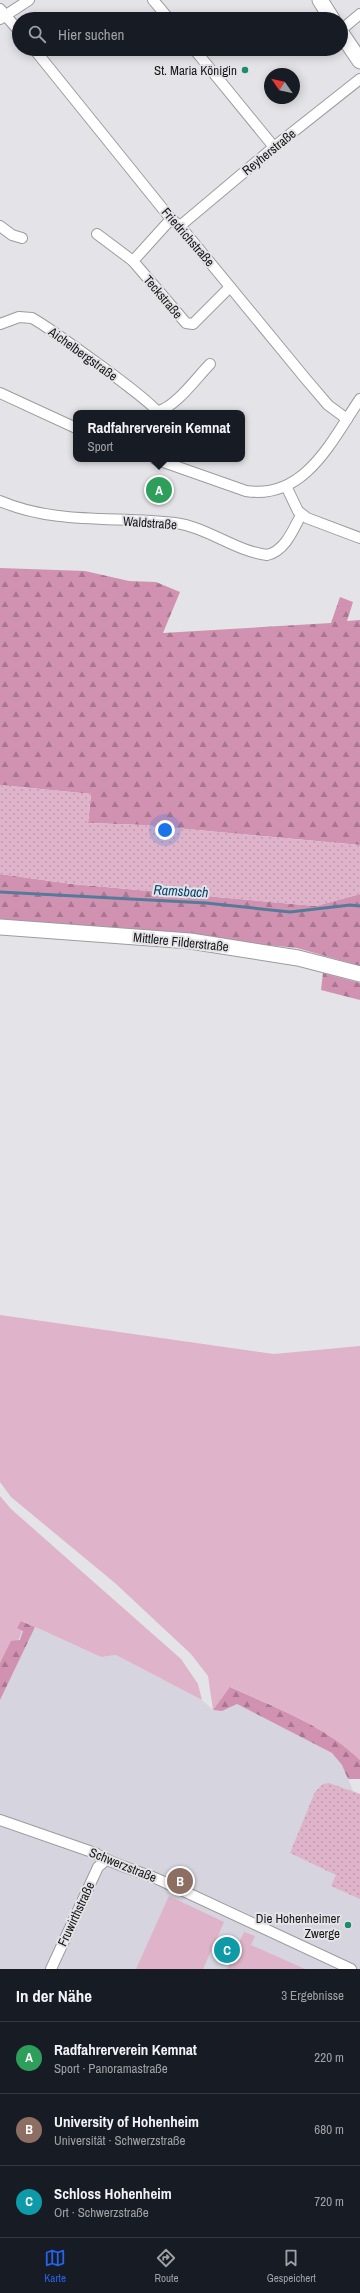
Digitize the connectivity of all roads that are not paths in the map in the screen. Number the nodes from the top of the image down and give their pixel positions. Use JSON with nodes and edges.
{"nodes":[{"id":1,"x":29,"y":0,"type":"edge"},
{"id":2,"x":153,"y":0,"type":"edge"},
{"id":3,"x":320,"y":0,"type":"edge"},
{"id":4,"x":163,"y":12,"type":"edge"},
{"id":5,"x":328,"y":12,"type":"edge"},
{"id":6,"x":360,"y":14,"type":"edge"},
{"id":7,"x":2,"y":15,"type":"edge"},
{"id":8,"x":12,"y":24,"type":"edge"},
{"id":9,"x":348,"y":25,"type":"edge"},
{"id":10,"x":348,"y":42,"type":"edge"},
{"id":11,"x":40,"y":56,"type":"edge"},
{"id":12,"x":200,"y":56,"type":"edge"},
{"id":13,"x":360,"y":61,"type":"edge"},
{"id":14,"x":360,"y":79,"type":"edge"},
{"id":15,"x":274,"y":147,"type":"junction"},
{"id":16,"x":171,"y":219,"type":"junction"},
{"id":17,"x":0,"y":226,"type":"edge"},
{"id":18,"x":180,"y":226,"type":"junction"},
{"id":19,"x":97,"y":234,"type":"dead end"},
{"id":20,"x":22,"y":238,"type":"dead end"},
{"id":21,"x":132,"y":260,"type":"junction"},
{"id":22,"x":230,"y":287,"type":"junction"},
{"id":23,"x":0,"y":324,"type":"edge"},
{"id":24,"x":210,"y":364,"type":"dead end"},
{"id":25,"x":0,"y":394,"type":"edge"},
{"id":26,"x":360,"y":399,"type":"edge"},
{"id":27,"x":156,"y":410,"type":"edge"},
{"id":28,"x":161,"y":410,"type":"edge"},
{"id":29,"x":347,"y":419,"type":"junction"},
{"id":30,"x":73,"y":427,"type":"edge"},
{"id":31,"x":164,"y":462,"type":"edge"},
{"id":32,"x":286,"y":486,"type":"junction"},
{"id":33,"x":0,"y":501,"type":"edge"},
{"id":34,"x":301,"y":515,"type":"junction"},
{"id":35,"x":360,"y":538,"type":"edge"},
{"id":36,"x":0,"y":927,"type":"edge"},
{"id":37,"x":360,"y":974,"type":"edge"},
{"id":38,"x":0,"y":1820,"type":"edge"},
{"id":39,"x":106,"y":1861,"type":"junction"},
{"id":40,"x":51,"y":1969,"type":"edge"},
{"id":41,"x":351,"y":1969,"type":"edge"}],
"edges":[{"from":1,"to":7,"type":"street"},
{"from":2,"to":4,"type":"street"},
{"from":3,"to":5,"type":"main road"},
{"from":6,"to":9,"type":"street"},
{"from":7,"to":8,"type":"street"},
{"from":10,"to":13,"type":"main road"},
{"from":11,"to":16,"type":"street","name":"Friedrichstraße"},
{"from":12,"to":15,"type":"street"},
{"from":14,"to":15,"type":"street","name":"Reyherstraße"},
{"from":15,"to":18,"type":"street","name":"Reyherstraße"},
{"from":16,"to":18,"type":"street","name":"Friedrichstraße"},
{"from":16,"to":21,"type":"street"},
{"from":17,"to":20,"type":"street"},
{"from":18,"to":22,"type":"street","name":"Friedrichstraße"},
{"from":19,"to":21,"type":"street","name":"Teckstraße"},
{"from":21,"to":22,"type":"street","name":"Teckstraße"},
{"from":22,"to":29,"type":"street","name":"Friedrichstraße"},
{"from":23,"to":27,"type":"street","name":"Aichelbergstraße"},
{"from":24,"to":28,"type":"street"},
{"from":25,"to":30,"type":"street"},
{"from":26,"to":29,"type":"street"},
{"from":29,"to":32,"type":"street"},
{"from":31,"to":32,"type":"street"},
{"from":32,"to":34,"type":"street"},
{"from":33,"to":34,"type":"street","name":"Waldstraße"},
{"from":34,"to":35,"type":"street"},
{"from":36,"to":37,"type":"main road","name":"Mittlere Filderstraße"},
{"from":38,"to":39,"type":"street","name":"Schwerzstraße"},
{"from":39,"to":40,"type":"street","name":"Fruwirthstraße"},
{"from":39,"to":41,"type":"street","name":"Schwerzstraße"}]}
